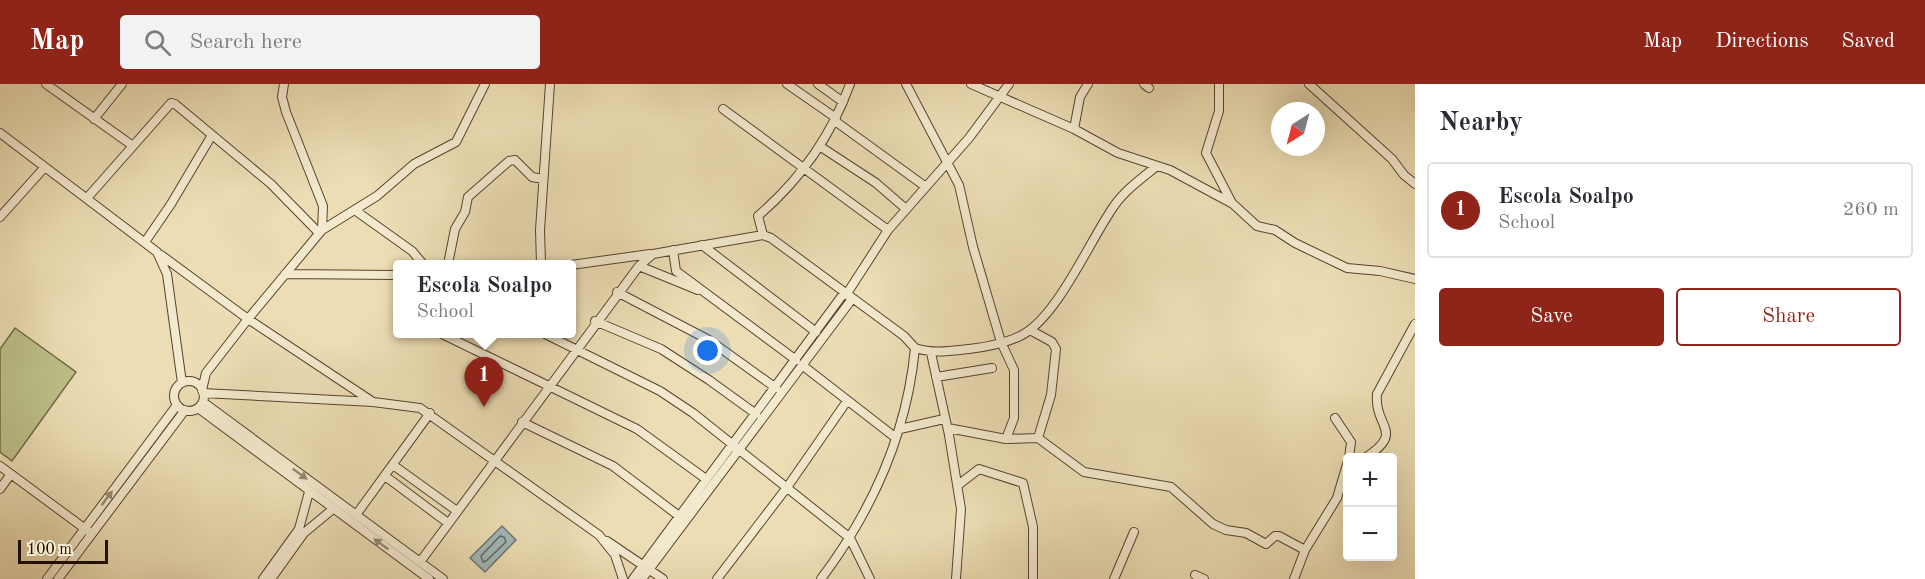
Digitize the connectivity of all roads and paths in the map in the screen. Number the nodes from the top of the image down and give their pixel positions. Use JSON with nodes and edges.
{"nodes":[{"id":1,"x":46,"y":84,"type":"edge"},
{"id":2,"x":123,"y":84,"type":"edge"},
{"id":3,"x":485,"y":84,"type":"edge"},
{"id":4,"x":550,"y":84,"type":"edge"},
{"id":5,"x":787,"y":84,"type":"edge"},
{"id":6,"x":818,"y":84,"type":"edge"},
{"id":7,"x":850,"y":84,"type":"edge"},
{"id":8,"x":906,"y":84,"type":"edge"},
{"id":9,"x":971,"y":84,"type":"edge"},
{"id":10,"x":1009,"y":84,"type":"edge"},
{"id":11,"x":1088,"y":84,"type":"edge"},
{"id":12,"x":1219,"y":84,"type":"edge"},
{"id":13,"x":1309,"y":84,"type":"edge"},
{"id":14,"x":283,"y":85,"type":"edge"},
{"id":15,"x":999,"y":96,"type":"junction"},
{"id":16,"x":843,"y":102,"type":"junction"},
{"id":17,"x":723,"y":109,"type":"dead end"},
{"id":18,"x":94,"y":119,"type":"junction"},
{"id":19,"x":836,"y":119,"type":"junction"},
{"id":20,"x":1074,"y":129,"type":"junction"},
{"id":21,"x":0,"y":133,"type":"edge"},
{"id":22,"x":212,"y":135,"type":"junction"},
{"id":23,"x":133,"y":146,"type":"junction"},
{"id":24,"x":821,"y":147,"type":"junction"},
{"id":25,"x":947,"y":163,"type":"junction"},
{"id":26,"x":1157,"y":166,"type":"junction"},
{"id":27,"x":44,"y":168,"type":"junction"},
{"id":28,"x":805,"y":168,"type":"junction"},
{"id":29,"x":543,"y":179,"type":"junction"},
{"id":30,"x":1415,"y":184,"type":"edge"},
{"id":31,"x":926,"y":187,"type":"junction"},
{"id":32,"x":87,"y":198,"type":"junction"},
{"id":33,"x":1233,"y":204,"type":"junction"},
{"id":34,"x":906,"y":209,"type":"junction"},
{"id":35,"x":356,"y":211,"type":"junction"},
{"id":36,"x":0,"y":217,"type":"edge"},
{"id":37,"x":888,"y":230,"type":"junction"},
{"id":38,"x":321,"y":231,"type":"junction"},
{"id":39,"x":763,"y":235,"type":"junction"},
{"id":40,"x":145,"y":242,"type":"junction"},
{"id":41,"x":702,"y":245,"type":"junction"},
{"id":42,"x":673,"y":250,"type":"junction"},
{"id":43,"x":157,"y":252,"type":"junction"},
{"id":44,"x":653,"y":254,"type":"junction"},
{"id":45,"x":420,"y":260,"type":"edge"},
{"id":46,"x":449,"y":260,"type":"edge"},
{"id":47,"x":542,"y":260,"type":"edge"},
{"id":48,"x":576,"y":264,"type":"edge"},
{"id":49,"x":639,"y":266,"type":"junction"},
{"id":50,"x":285,"y":274,"type":"junction"},
{"id":51,"x":393,"y":275,"type":"edge"},
{"id":52,"x":1415,"y":279,"type":"edge"},
{"id":53,"x":699,"y":291,"type":"junction"},
{"id":54,"x":617,"y":292,"type":"junction"},
{"id":55,"x":847,"y":296,"type":"junction"},
{"id":56,"x":248,"y":319,"type":"junction"},
{"id":57,"x":596,"y":321,"type":"junction"},
{"id":58,"x":828,"y":323,"type":"junction"},
{"id":59,"x":1415,"y":324,"type":"edge"},
{"id":60,"x":1030,"y":330,"type":"junction"},
{"id":61,"x":816,"y":333,"type":"junction"},
{"id":62,"x":452,"y":338,"type":"edge"},
{"id":63,"x":554,"y":338,"type":"edge"},
{"id":64,"x":1001,"y":342,"type":"junction"},
{"id":65,"x":915,"y":348,"type":"junction"},
{"id":66,"x":575,"y":350,"type":"junction"},
{"id":67,"x":808,"y":350,"type":"junction"},
{"id":68,"x":931,"y":353,"type":"junction"},
{"id":69,"x":799,"y":362,"type":"junction"},
{"id":70,"x":992,"y":368,"type":"dead end"},
{"id":71,"x":206,"y":373,"type":"junction"},
{"id":72,"x":788,"y":377,"type":"junction"},
{"id":73,"x":936,"y":377,"type":"junction"},
{"id":74,"x":185,"y":382,"type":"junction"},
{"id":75,"x":549,"y":385,"type":"junction"},
{"id":76,"x":776,"y":388,"type":"junction"},
{"id":77,"x":203,"y":392,"type":"junction"},
{"id":78,"x":847,"y":401,"type":"junction"},
{"id":79,"x":373,"y":402,"type":"junction"},
{"id":80,"x":769,"y":402,"type":"junction"},
{"id":81,"x":177,"y":405,"type":"junction"},
{"id":82,"x":200,"y":405,"type":"junction"},
{"id":83,"x":185,"y":410,"type":"junction"},
{"id":84,"x":430,"y":413,"type":"junction"},
{"id":85,"x":756,"y":414,"type":"junction"},
{"id":86,"x":1335,"y":418,"type":"dead end"},
{"id":87,"x":944,"y":419,"type":"junction"},
{"id":88,"x":522,"y":422,"type":"junction"},
{"id":89,"x":948,"y":428,"type":"junction"},
{"id":90,"x":900,"y":429,"type":"junction"},
{"id":91,"x":743,"y":437,"type":"junction"},
{"id":92,"x":896,"y":438,"type":"junction"},
{"id":93,"x":1038,"y":438,"type":"junction"},
{"id":94,"x":1006,"y":439,"type":"junction"},
{"id":95,"x":736,"y":446,"type":"junction"},
{"id":96,"x":1349,"y":453,"type":"edge"},
{"id":97,"x":1371,"y":453,"type":"edge"},
{"id":98,"x":494,"y":459,"type":"junction"},
{"id":99,"x":393,"y":465,"type":"junction"},
{"id":100,"x":0,"y":466,"type":"edge"},
{"id":101,"x":717,"y":472,"type":"junction"},
{"id":102,"x":11,"y":474,"type":"junction"},
{"id":103,"x":385,"y":476,"type":"junction"},
{"id":104,"x":1343,"y":478,"type":"edge"},
{"id":105,"x":706,"y":479,"type":"junction"},
{"id":106,"x":957,"y":484,"type":"junction"},
{"id":107,"x":788,"y":486,"type":"junction"},
{"id":108,"x":0,"y":489,"type":"edge"},
{"id":109,"x":309,"y":492,"type":"junction"},
{"id":110,"x":699,"y":496,"type":"junction"},
{"id":111,"x":333,"y":509,"type":"junction"},
{"id":112,"x":689,"y":509,"type":"junction"},
{"id":113,"x":457,"y":511,"type":"junction"},
{"id":114,"x":356,"y":515,"type":"junction"},
{"id":115,"x":679,"y":516,"type":"junction"},
{"id":116,"x":448,"y":523,"type":"junction"},
{"id":117,"x":84,"y":528,"type":"junction"},
{"id":118,"x":1134,"y":532,"type":"dead end"},
{"id":119,"x":671,"y":533,"type":"junction"},
{"id":120,"x":92,"y":534,"type":"junction"},
{"id":121,"x":599,"y":535,"type":"junction"},
{"id":122,"x":850,"y":538,"type":"junction"},
{"id":123,"x":1305,"y":550,"type":"junction"},
{"id":124,"x":420,"y":562,"type":"junction"},
{"id":125,"x":277,"y":566,"type":"junction"},
{"id":126,"x":645,"y":568,"type":"junction"},
{"id":127,"x":1195,"y":575,"type":"dead end"},
{"id":128,"x":47,"y":579,"type":"edge"},
{"id":129,"x":58,"y":579,"type":"edge"},
{"id":130,"x":263,"y":579,"type":"edge"},
{"id":131,"x":271,"y":579,"type":"edge"},
{"id":132,"x":429,"y":579,"type":"edge"},
{"id":133,"x":443,"y":579,"type":"edge"},
{"id":134,"x":623,"y":579,"type":"edge"},
{"id":135,"x":633,"y":579,"type":"edge"},
{"id":136,"x":642,"y":579,"type":"edge"},
{"id":137,"x":663,"y":579,"type":"edge"},
{"id":138,"x":717,"y":579,"type":"edge"},
{"id":139,"x":821,"y":579,"type":"edge"},
{"id":140,"x":870,"y":579,"type":"edge"},
{"id":141,"x":956,"y":579,"type":"edge"},
{"id":142,"x":1033,"y":579,"type":"edge"},
{"id":143,"x":1114,"y":579,"type":"edge"},
{"id":144,"x":1204,"y":579,"type":"edge"},
{"id":145,"x":1294,"y":579,"type":"edge"}],
"edges":[{"from":1,"to":18,"type":"street"},
{"from":2,"to":18,"type":"street"},
{"from":3,"to":35,"type":"street"},
{"from":4,"to":29,"type":"street"},
{"from":5,"to":19,"type":"street"},
{"from":6,"to":16,"type":"street"},
{"from":7,"to":16,"type":"street"},
{"from":8,"to":25,"type":"street"},
{"from":9,"to":15,"type":"street"},
{"from":10,"to":15,"type":"street"},
{"from":11,"to":20,"type":"street"},
{"from":12,"to":33,"type":"street"},
{"from":13,"to":30,"type":"street"},
{"from":14,"to":38,"type":"street"},
{"from":15,"to":20,"type":"street"},
{"from":15,"to":25,"type":"street"},
{"from":16,"to":19,"type":"street"},
{"from":17,"to":28,"type":"street"},
{"from":18,"to":23,"type":"street"},
{"from":19,"to":24,"type":"street"},
{"from":19,"to":31,"type":"street"},
{"from":20,"to":26,"type":"street"},
{"from":21,"to":27,"type":"street"},
{"from":22,"to":23,"type":"street"},
{"from":22,"to":38,"type":"street"},
{"from":22,"to":40,"type":"street"},
{"from":23,"to":32,"type":"street"},
{"from":24,"to":28,"type":"street"},
{"from":24,"to":34,"type":"street"},
{"from":25,"to":31,"type":"street"},
{"from":25,"to":64,"type":"street"},
{"from":26,"to":33,"type":"street"},
{"from":26,"to":60,"type":"street"},
{"from":27,"to":32,"type":"street"},
{"from":27,"to":36,"type":"street"},
{"from":28,"to":37,"type":"street"},
{"from":28,"to":39,"type":"street"},
{"from":29,"to":46,"type":"street"},
{"from":29,"to":47,"type":"street"},
{"from":31,"to":34,"type":"street"},
{"from":32,"to":40,"type":"street"},
{"from":33,"to":52,"type":"street"},
{"from":34,"to":37,"type":"street"},
{"from":35,"to":38,"type":"street"},
{"from":35,"to":45,"type":"street"},
{"from":37,"to":55,"type":"street"},
{"from":38,"to":50,"type":"street"},
{"from":39,"to":41,"type":"street"},
{"from":39,"to":55,"type":"street"},
{"from":40,"to":43,"type":"street"},
{"from":41,"to":42,"type":"street"},
{"from":41,"to":61,"type":"street"},
{"from":42,"to":44,"type":"street"},
{"from":42,"to":53,"type":"street"},
{"from":43,"to":56,"type":"street"},
{"from":43,"to":74,"type":"street"},
{"from":44,"to":48,"type":"street"},
{"from":44,"to":49,"type":"street"},
{"from":49,"to":53,"type":"street"},
{"from":49,"to":54,"type":"street"},
{"from":50,"to":51,"type":"street"},
{"from":50,"to":56,"type":"street"},
{"from":53,"to":69,"type":"street"},
{"from":54,"to":57,"type":"street"},
{"from":54,"to":76,"type":"street"},
{"from":55,"to":58,"type":"street"},
{"from":55,"to":65,"type":"street"},
{"from":56,"to":71,"type":"street"},
{"from":56,"to":79,"type":"street"},
{"from":57,"to":66,"type":"street"},
{"from":57,"to":85,"type":"street"},
{"from":58,"to":61,"type":"street"},
{"from":58,"to":67,"type":"street"},
{"from":59,"to":97,"type":"street"},
{"from":60,"to":64,"type":"street"},
{"from":60,"to":93,"type":"street"},
{"from":61,"to":67,"type":"street"},
{"from":62,"to":75,"type":"street"},
{"from":63,"to":66,"type":"street"},
{"from":64,"to":68,"type":"street"},
{"from":64,"to":94,"type":"street"},
{"from":65,"to":68,"type":"street"},
{"from":65,"to":90,"type":"street"},
{"from":66,"to":75,"type":"street"},
{"from":66,"to":95,"type":"street"},
{"from":67,"to":69,"type":"street"},
{"from":68,"to":73,"type":"street"},
{"from":69,"to":72,"type":"street"},
{"from":69,"to":78,"type":"street"},
{"from":70,"to":73,"type":"street"},
{"from":71,"to":74,"type":"street"},
{"from":71,"to":77,"type":"street"},
{"from":72,"to":76,"type":"street"},
{"from":72,"to":80,"type":"street"},
{"from":73,"to":87,"type":"street"},
{"from":74,"to":77,"type":"street"},
{"from":74,"to":81,"type":"street"},
{"from":75,"to":88,"type":"street"},
{"from":75,"to":105,"type":"street"},
{"from":76,"to":80,"type":"street"},
{"from":77,"to":79,"type":"street"},
{"from":77,"to":82,"type":"street"},
{"from":78,"to":92,"type":"street"},
{"from":78,"to":107,"type":"street"},
{"from":79,"to":84,"type":"street"},
{"from":80,"to":85,"type":"street"},
{"from":80,"to":91,"type":"street"},
{"from":81,"to":83,"type":"street"},
{"from":117,"to":81,"type":"street","one_way":true},
{"from":82,"to":83,"type":"street"},
{"from":82,"to":109,"type":"street"},
{"from":82,"to":114,"type":"street","one_way":true},
{"from":83,"to":120,"type":"street"},
{"from":84,"to":98,"type":"street"},
{"from":84,"to":99,"type":"street"},
{"from":85,"to":91,"type":"street"},
{"from":86,"to":96,"type":"street"},
{"from":87,"to":89,"type":"street"},
{"from":87,"to":90,"type":"street"},
{"from":88,"to":98,"type":"street"},
{"from":88,"to":115,"type":"street"},
{"from":89,"to":94,"type":"street"},
{"from":89,"to":106,"type":"street"},
{"from":90,"to":92,"type":"street"},
{"from":91,"to":95,"type":"street"},
{"from":92,"to":122,"type":"street"},
{"from":93,"to":94,"type":"street"},
{"from":93,"to":123,"type":"street"},
{"from":95,"to":101,"type":"street"},
{"from":95,"to":107,"type":"street"},
{"from":98,"to":113,"type":"street"},
{"from":98,"to":121,"type":"street"},
{"from":99,"to":103,"type":"street"},
{"from":99,"to":113,"type":"street"},
{"from":100,"to":102,"type":"street"},
{"from":101,"to":105,"type":"street"},
{"from":101,"to":110,"type":"street"},
{"from":102,"to":108,"type":"street"},
{"from":102,"to":117,"type":"street"},
{"from":103,"to":114,"type":"street"},
{"from":103,"to":116,"type":"street"},
{"from":104,"to":123,"type":"street"},
{"from":105,"to":110,"type":"street"},
{"from":106,"to":141,"type":"street"},
{"from":106,"to":142,"type":"street"},
{"from":107,"to":122,"type":"street"},
{"from":107,"to":138,"type":"street"},
{"from":109,"to":111,"type":"street"},
{"from":109,"to":125,"type":"street"},
{"from":110,"to":112,"type":"street"},
{"from":111,"to":125,"type":"street"},
{"from":132,"to":111,"type":"street","one_way":true},
{"from":112,"to":115,"type":"street"},
{"from":112,"to":119,"type":"street"},
{"from":113,"to":116,"type":"street"},
{"from":114,"to":124,"type":"street"},
{"from":115,"to":119,"type":"street"},
{"from":116,"to":124,"type":"street"},
{"from":117,"to":120,"type":"street"},
{"from":117,"to":128,"type":"street"},
{"from":118,"to":143,"type":"street"},
{"from":119,"to":126,"type":"street"},
{"from":120,"to":129,"type":"street"},
{"from":121,"to":126,"type":"street"},
{"from":121,"to":134,"type":"street"},
{"from":122,"to":139,"type":"street"},
{"from":122,"to":140,"type":"street"},
{"from":123,"to":145,"type":"street"},
{"from":124,"to":133,"type":"street"},
{"from":125,"to":130,"type":"street"},
{"from":125,"to":131,"type":"street"},
{"from":126,"to":135,"type":"street"},
{"from":126,"to":136,"type":"street"},
{"from":126,"to":137,"type":"street"},
{"from":127,"to":144,"type":"street"}]}
